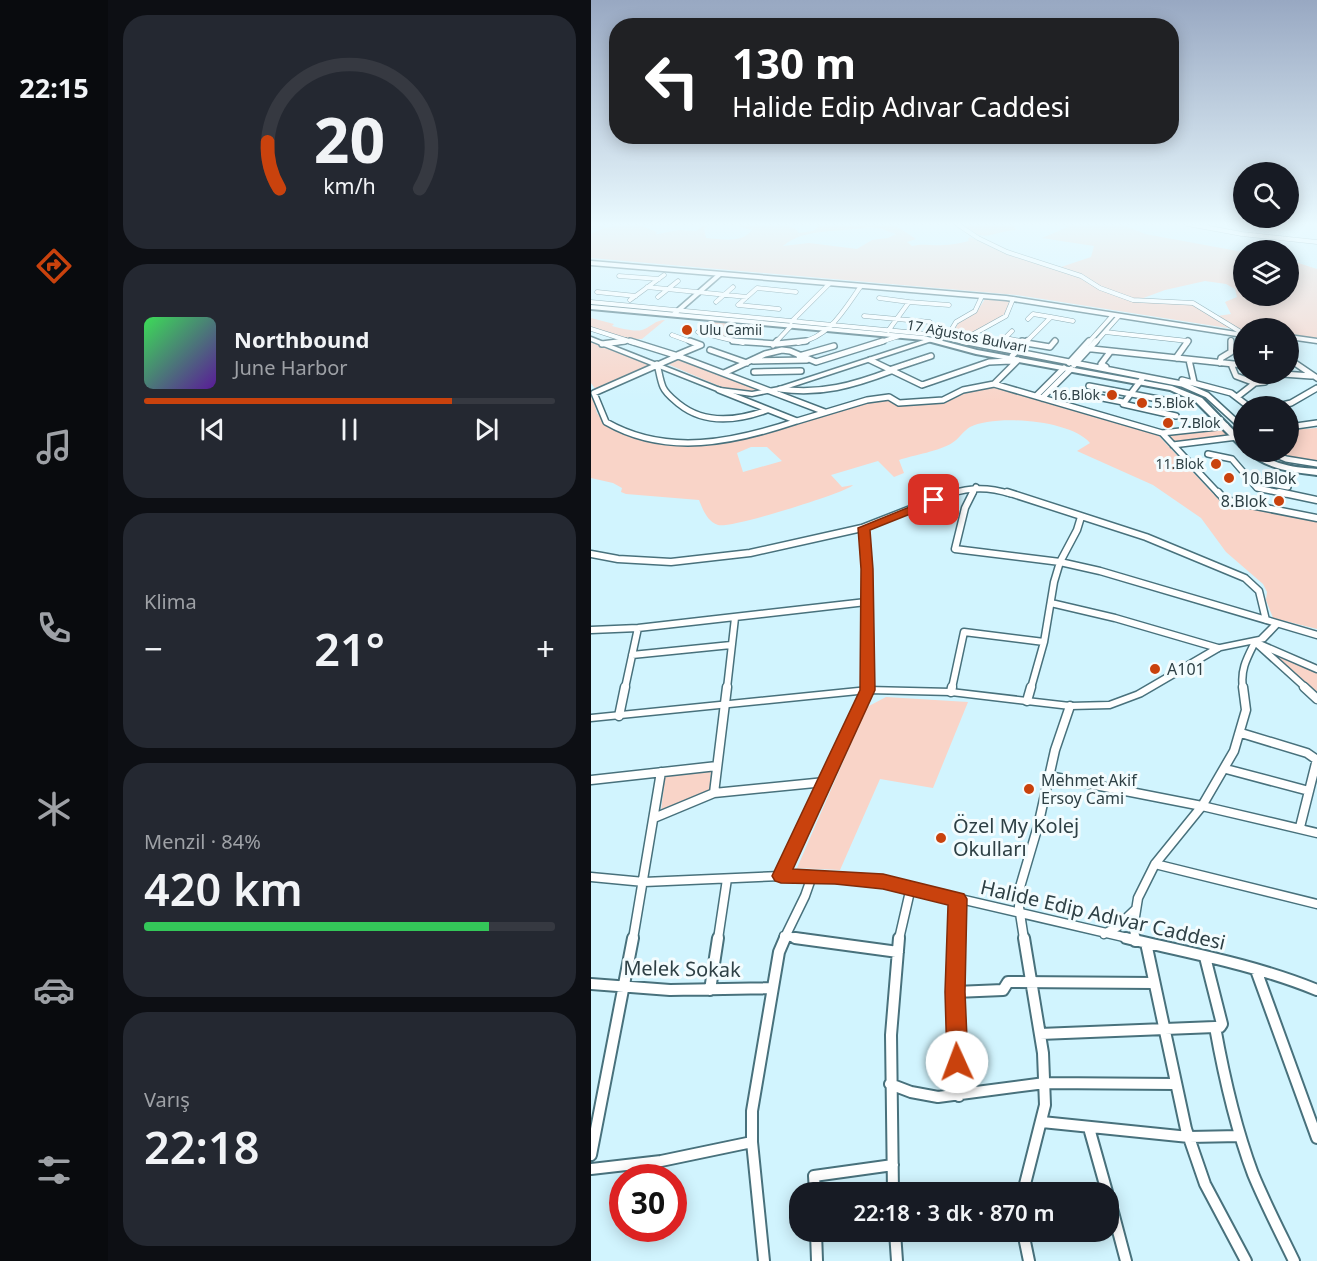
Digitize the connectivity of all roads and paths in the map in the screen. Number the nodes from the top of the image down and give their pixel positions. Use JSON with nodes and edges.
{"nodes":[{"id":1,"x":653,"y":283,"type":"edge"},
{"id":2,"x":676,"y":283,"type":"edge"},
{"id":3,"x":707,"y":283,"type":"edge"},
{"id":4,"x":817,"y":283,"type":"edge"},
{"id":5,"x":839,"y":283,"type":"edge"},
{"id":6,"x":1092,"y":283,"type":"edge"},
{"id":7,"x":829,"y":284,"type":"junction"},
{"id":8,"x":861,"y":286,"type":"junction"},
{"id":9,"x":647,"y":287,"type":"junction"},
{"id":10,"x":733,"y":287,"type":"dead end"},
{"id":11,"x":668,"y":289,"type":"junction"},
{"id":12,"x":597,"y":292,"type":"dead end"},
{"id":13,"x":697,"y":292,"type":"junction"},
{"id":14,"x":796,"y":292,"type":"dead end"},
{"id":15,"x":724,"y":295,"type":"junction"},
{"id":16,"x":636,"y":296,"type":"junction"},
{"id":17,"x":982,"y":296,"type":"junction"},
{"id":18,"x":658,"y":297,"type":"dead end"},
{"id":19,"x":747,"y":297,"type":"junction"},
{"id":20,"x":879,"y":298,"type":"dead end"},
{"id":21,"x":1013,"y":299,"type":"junction"},
{"id":22,"x":630,"y":300,"type":"dead end"},
{"id":23,"x":716,"y":302,"type":"dead end"},
{"id":24,"x":909,"y":302,"type":"junction"},
{"id":25,"x":591,"y":305,"type":"edge"},
{"id":26,"x":949,"y":305,"type":"dead end"},
{"id":27,"x":779,"y":309,"type":"dead end"},
{"id":28,"x":673,"y":312,"type":"junction"},
{"id":29,"x":864,"y":316,"type":"dead end"},
{"id":30,"x":1116,"y":316,"type":"junction"},
{"id":31,"x":1051,"y":317,"type":"junction"},
{"id":32,"x":896,"y":319,"type":"junction"},
{"id":33,"x":1028,"y":319,"type":"dead end"},
{"id":34,"x":1073,"y":321,"type":"dead end"},
{"id":35,"x":930,"y":322,"type":"dead end"},
{"id":36,"x":791,"y":324,"type":"junction"},
{"id":37,"x":829,"y":327,"type":"junction"},
{"id":38,"x":1233,"y":327,"type":"edge"},
{"id":39,"x":591,"y":329,"type":"edge"},
{"id":40,"x":887,"y":331,"type":"junction"},
{"id":41,"x":1012,"y":331,"type":"dead end"},
{"id":42,"x":1233,"y":331,"type":"edge"},
{"id":43,"x":1233,"y":331,"type":"edge"},
{"id":44,"x":698,"y":332,"type":"dead end"},
{"id":45,"x":1102,"y":332,"type":"junction"},
{"id":46,"x":672,"y":335,"type":"dead end"},
{"id":47,"x":899,"y":336,"type":"junction"},
{"id":48,"x":947,"y":337,"type":"junction"},
{"id":49,"x":591,"y":339,"type":"edge"},
{"id":50,"x":714,"y":339,"type":"junction"},
{"id":51,"x":934,"y":339,"type":"junction"},
{"id":52,"x":1231,"y":340,"type":"dead end"},
{"id":53,"x":1299,"y":340,"type":"edge"},
{"id":54,"x":629,"y":341,"type":"junction"},
{"id":55,"x":961,"y":341,"type":"junction"},
{"id":56,"x":1055,"y":341,"type":"dead end"},
{"id":57,"x":1026,"y":342,"type":"junction"},
{"id":58,"x":1317,"y":342,"type":"edge"},
{"id":59,"x":602,"y":344,"type":"junction"},
{"id":60,"x":701,"y":345,"type":"junction"},
{"id":61,"x":773,"y":345,"type":"junction"},
{"id":62,"x":834,"y":346,"type":"dead end"},
{"id":63,"x":1083,"y":348,"type":"junction"},
{"id":64,"x":1089,"y":349,"type":"junction"},
{"id":65,"x":710,"y":350,"type":"dead end"},
{"id":66,"x":1231,"y":350,"type":"joint"},
{"id":67,"x":1110,"y":352,"type":"junction"},
{"id":68,"x":677,"y":356,"type":"junction"},
{"id":69,"x":799,"y":356,"type":"junction"},
{"id":70,"x":931,"y":356,"type":"dead end"},
{"id":71,"x":1014,"y":357,"type":"junction"},
{"id":72,"x":1176,"y":358,"type":"junction"},
{"id":73,"x":807,"y":360,"type":"junction"},
{"id":74,"x":870,"y":360,"type":"junction"},
{"id":75,"x":1188,"y":360,"type":"junction"},
{"id":76,"x":779,"y":361,"type":"junction"},
{"id":77,"x":749,"y":362,"type":"junction"},
{"id":78,"x":1220,"y":363,"type":"junction"},
{"id":79,"x":657,"y":364,"type":"junction"},
{"id":80,"x":1231,"y":364,"type":"joint"},
{"id":81,"x":1070,"y":366,"type":"junction"},
{"id":82,"x":1299,"y":366,"type":"edge"},
{"id":83,"x":1233,"y":368,"type":"edge"},
{"id":84,"x":801,"y":371,"type":"dead end"},
{"id":85,"x":890,"y":371,"type":"junction"},
{"id":86,"x":754,"y":372,"type":"dead end"},
{"id":87,"x":777,"y":372,"type":"junction"},
{"id":88,"x":724,"y":374,"type":"junction"},
{"id":89,"x":1299,"y":374,"type":"edge"},
{"id":90,"x":1316,"y":375,"type":"edge"},
{"id":91,"x":1141,"y":380,"type":"junction"},
{"id":92,"x":1194,"y":382,"type":"junction"},
{"id":93,"x":994,"y":384,"type":"junction"},
{"id":94,"x":1254,"y":384,"type":"edge"},
{"id":95,"x":591,"y":386,"type":"edge"},
{"id":96,"x":1089,"y":386,"type":"dead end"},
{"id":97,"x":1317,"y":388,"type":"edge"},
{"id":98,"x":780,"y":389,"type":"junction"},
{"id":99,"x":719,"y":390,"type":"junction"},
{"id":100,"x":771,"y":391,"type":"junction"},
{"id":101,"x":594,"y":393,"type":"junction"},
{"id":102,"x":1081,"y":394,"type":"dead end"},
{"id":103,"x":1130,"y":394,"type":"junction"},
{"id":104,"x":1235,"y":396,"type":"edge"},
{"id":105,"x":1238,"y":396,"type":"edge"},
{"id":106,"x":1039,"y":397,"type":"junction"},
{"id":107,"x":1299,"y":398,"type":"edge"},
{"id":108,"x":1123,"y":402,"type":"junction"},
{"id":109,"x":1174,"y":402,"type":"dead end"},
{"id":110,"x":767,"y":410,"type":"junction"},
{"id":111,"x":825,"y":412,"type":"junction"},
{"id":112,"x":1176,"y":416,"type":"dead end"},
{"id":113,"x":1233,"y":419,"type":"edge"},
{"id":114,"x":797,"y":421,"type":"junction"},
{"id":115,"x":1316,"y":424,"type":"edge"},
{"id":116,"x":1226,"y":426,"type":"junction"},
{"id":117,"x":1299,"y":426,"type":"edge"},
{"id":118,"x":1233,"y":430,"type":"edge"},
{"id":119,"x":1233,"y":432,"type":"edge"},
{"id":120,"x":1162,"y":434,"type":"junction"},
{"id":121,"x":1233,"y":438,"type":"edge"},
{"id":122,"x":1173,"y":446,"type":"junction"},
{"id":123,"x":1208,"y":454,"type":"dead end"},
{"id":124,"x":1299,"y":461,"type":"edge"},
{"id":125,"x":1270,"y":462,"type":"edge"},
{"id":126,"x":1279,"y":462,"type":"edge"},
{"id":127,"x":1317,"y":464,"type":"edge"},
{"id":128,"x":1317,"y":471,"type":"edge"},
{"id":129,"x":1250,"y":480,"type":"junction"},
{"id":130,"x":976,"y":487,"type":"junction"},
{"id":131,"x":1288,"y":487,"type":"dead end"},
{"id":132,"x":1317,"y":491,"type":"edge"},
{"id":133,"x":1316,"y":500,"type":"edge"},
{"id":134,"x":1081,"y":517,"type":"junction"},
{"id":135,"x":1317,"y":519,"type":"edge"},
{"id":136,"x":864,"y":528,"type":"junction"},
{"id":137,"x":591,"y":554,"type":"edge"},
{"id":138,"x":1061,"y":562,"type":"junction"},
{"id":139,"x":866,"y":602,"type":"junction"},
{"id":140,"x":1051,"y":603,"type":"junction"},
{"id":141,"x":735,"y":618,"type":"junction"},
{"id":142,"x":1266,"y":620,"type":"junction"},
{"id":143,"x":1277,"y":624,"type":"junction"},
{"id":144,"x":638,"y":628,"type":"junction"},
{"id":145,"x":591,"y":630,"type":"edge"},
{"id":146,"x":1317,"y":635,"type":"edge"},
{"id":147,"x":1044,"y":642,"type":"junction"},
{"id":148,"x":1255,"y":642,"type":"junction"},
{"id":149,"x":731,"y":645,"type":"junction"},
{"id":150,"x":1218,"y":648,"type":"junction"},
{"id":151,"x":632,"y":655,"type":"junction"},
{"id":152,"x":1317,"y":669,"type":"edge"},
{"id":153,"x":868,"y":690,"type":"junction"},
{"id":154,"x":951,"y":692,"type":"junction"},
{"id":155,"x":1317,"y":699,"type":"edge"},
{"id":156,"x":1027,"y":701,"type":"junction"},
{"id":157,"x":724,"y":704,"type":"junction"},
{"id":158,"x":1069,"y":705,"type":"junction"},
{"id":159,"x":619,"y":716,"type":"junction"},
{"id":160,"x":591,"y":718,"type":"edge"},
{"id":161,"x":1241,"y":733,"type":"junction"},
{"id":162,"x":1317,"y":760,"type":"edge"},
{"id":163,"x":717,"y":766,"type":"junction"},
{"id":164,"x":1226,"y":769,"type":"junction"},
{"id":165,"x":661,"y":772,"type":"junction"},
{"id":166,"x":1049,"y":776,"type":"junction"},
{"id":167,"x":591,"y":780,"type":"edge"},
{"id":168,"x":825,"y":782,"type":"junction"},
{"id":169,"x":1309,"y":791,"type":"junction"},
{"id":170,"x":714,"y":793,"type":"junction"},
{"id":171,"x":1202,"y":806,"type":"junction"},
{"id":172,"x":654,"y":818,"type":"junction"},
{"id":173,"x":1300,"y":827,"type":"junction"},
{"id":174,"x":1317,"y":833,"type":"edge"},
{"id":175,"x":1155,"y":864,"type":"junction"},
{"id":176,"x":781,"y":876,"type":"junction"},
{"id":177,"x":812,"y":876,"type":"junction"},
{"id":178,"x":593,"y":879,"type":"edge"},
{"id":179,"x":727,"y":879,"type":"junction"},
{"id":180,"x":644,"y":882,"type":"junction"},
{"id":181,"x":912,"y":887,"type":"junction"},
{"id":182,"x":957,"y":899,"type":"junction"},
{"id":183,"x":1317,"y":904,"type":"edge"},
{"id":184,"x":1135,"y":910,"type":"junction"},
{"id":185,"x":1021,"y":915,"type":"junction"},
{"id":186,"x":1104,"y":934,"type":"junction"},
{"id":187,"x":784,"y":936,"type":"junction"},
{"id":188,"x":1141,"y":942,"type":"junction"},
{"id":189,"x":898,"y":952,"type":"junction"},
{"id":190,"x":1205,"y":957,"type":"junction"},
{"id":191,"x":1256,"y":970,"type":"junction"},
{"id":192,"x":1032,"y":981,"type":"junction"},
{"id":193,"x":1154,"y":983,"type":"junction"},
{"id":194,"x":591,"y":984,"type":"edge"},
{"id":195,"x":623,"y":986,"type":"junction"},
{"id":196,"x":772,"y":988,"type":"junction"},
{"id":197,"x":710,"y":990,"type":"junction"},
{"id":198,"x":1316,"y":991,"type":"edge"},
{"id":199,"x":955,"y":992,"type":"junction"},
{"id":200,"x":1215,"y":1027,"type":"junction"},
{"id":201,"x":1164,"y":1028,"type":"junction"},
{"id":202,"x":1040,"y":1034,"type":"junction"},
{"id":203,"x":1045,"y":1083,"type":"junction"},
{"id":204,"x":890,"y":1084,"type":"junction"},
{"id":205,"x":1176,"y":1084,"type":"junction"},
{"id":206,"x":959,"y":1096,"type":"junction"},
{"id":207,"x":1042,"y":1122,"type":"junction"},
{"id":208,"x":1089,"y":1128,"type":"junction"},
{"id":209,"x":1241,"y":1136,"type":"junction"},
{"id":210,"x":1189,"y":1137,"type":"junction"},
{"id":211,"x":1317,"y":1138,"type":"edge"},
{"id":212,"x":752,"y":1142,"type":"junction"},
{"id":213,"x":591,"y":1155,"type":"edge"},
{"id":214,"x":893,"y":1165,"type":"junction"},
{"id":215,"x":591,"y":1169,"type":"edge"},
{"id":216,"x":814,"y":1182,"type":"edge"},
{"id":217,"x":893,"y":1182,"type":"edge"},
{"id":218,"x":1026,"y":1182,"type":"edge"},
{"id":219,"x":1104,"y":1182,"type":"edge"},
{"id":220,"x":1119,"y":1235,"type":"edge"},
{"id":221,"x":816,"y":1242,"type":"edge"},
{"id":222,"x":896,"y":1242,"type":"edge"},
{"id":223,"x":1025,"y":1242,"type":"edge"},
{"id":224,"x":764,"y":1261,"type":"edge"},
{"id":225,"x":817,"y":1261,"type":"edge"},
{"id":226,"x":897,"y":1261,"type":"edge"},
{"id":227,"x":1029,"y":1261,"type":"edge"},
{"id":228,"x":1126,"y":1261,"type":"edge"},
{"id":229,"x":1246,"y":1261,"type":"edge"},
{"id":230,"x":1294,"y":1261,"type":"edge"}],
"edges":[{"from":1,"to":9,"type":"street"},
{"from":2,"to":11,"type":"street"},
{"from":3,"to":13,"type":"street"},
{"from":4,"to":7,"type":"highway"},
{"from":5,"to":42,"type":"highway"},
{"from":6,"to":38,"type":"street"},
{"from":7,"to":8,"type":"highway"},
{"from":7,"to":36,"type":"street"},
{"from":8,"to":17,"type":"highway"},
{"from":8,"to":37,"type":"street"},
{"from":9,"to":11,"type":"street"},
{"from":9,"to":16,"type":"street"},
{"from":10,"to":15,"type":"street"},
{"from":11,"to":13,"type":"street"},
{"from":11,"to":18,"type":"street"},
{"from":12,"to":16,"type":"street"},
{"from":13,"to":15,"type":"street"},
{"from":13,"to":28,"type":"street"},
{"from":14,"to":19,"type":"street"},
{"from":15,"to":19,"type":"street"},
{"from":15,"to":23,"type":"street"},
{"from":16,"to":22,"type":"street"},
{"from":17,"to":21,"type":"highway"},
{"from":17,"to":48,"type":"street"},
{"from":19,"to":27,"type":"street"},
{"from":20,"to":24,"type":"street"},
{"from":21,"to":30,"type":"highway"},
{"from":21,"to":55,"type":"street"},
{"from":24,"to":26,"type":"street"},
{"from":24,"to":32,"type":"street"},
{"from":25,"to":28,"type":"main road","name":"17 Ağustos Bulvarı"},
{"from":28,"to":36,"type":"main road","name":"17 Ağustos Bulvarı"},
{"from":29,"to":32,"type":"street"},
{"from":30,"to":43,"type":"highway"},
{"from":30,"to":45,"type":"street"},
{"from":31,"to":33,"type":"street"},
{"from":31,"to":34,"type":"street"},
{"from":31,"to":57,"type":"street"},
{"from":32,"to":35,"type":"street"},
{"from":32,"to":40,"type":"street"},
{"from":36,"to":37,"type":"main road","name":"17 Ağustos Bulvarı"},
{"from":36,"to":61,"type":"street"},
{"from":37,"to":40,"type":"main road","name":"17 Ağustos Bulvarı"},
{"from":37,"to":47,"type":"main road","name":"17 Ağustos Bulvarı"},
{"from":37,"to":61,"type":"street"},
{"from":39,"to":54,"type":"street"},
{"from":40,"to":48,"type":"street"},
{"from":40,"to":51,"type":"main road","name":"17 Ağustos Bulvarı"},
{"from":41,"to":57,"type":"street"},
{"from":44,"to":50,"type":"street"},
{"from":45,"to":63,"type":"street"},
{"from":45,"to":64,"type":"street"},
{"from":45,"to":72,"type":"street"},
{"from":46,"to":60,"type":"street"},
{"from":47,"to":51,"type":"main road","name":"17 Ağustos Bulvarı"},
{"from":47,"to":73,"type":"street"},
{"from":48,"to":55,"type":"street"},
{"from":49,"to":59,"type":"street"},
{"from":50,"to":60,"type":"street"},
{"from":50,"to":61,"type":"street"},
{"from":51,"to":71,"type":"main road","name":"17 Ağustos Bulvarı"},
{"from":51,"to":74,"type":"street"},
{"from":52,"to":66,"type":"street"},
{"from":53,"to":58,"type":"highway"},
{"from":54,"to":59,"type":"street"},
{"from":54,"to":68,"type":"street"},
{"from":55,"to":71,"type":"street"},
{"from":56,"to":57,"type":"street"},
{"from":57,"to":71,"type":"street"},
{"from":59,"to":79,"type":"street"},
{"from":60,"to":68,"type":"street"},
{"from":62,"to":69,"type":"street"},
{"from":63,"to":64,"type":"street"},
{"from":63,"to":81,"type":"street"},
{"from":64,"to":67,"type":"street"},
{"from":64,"to":81,"type":"street"},
{"from":65,"to":77,"type":"street"},
{"from":66,"to":78,"type":"street"},
{"from":67,"to":72,"type":"street"},
{"from":67,"to":92,"type":"street"},
{"from":68,"to":79,"type":"street"},
{"from":68,"to":88,"type":"street"},
{"from":69,"to":73,"type":"street"},
{"from":69,"to":77,"type":"street"},
{"from":70,"to":85,"type":"street"},
{"from":71,"to":81,"type":"main road","name":"17 Ağustos Bulvarı"},
{"from":71,"to":85,"type":"street"},
{"from":71,"to":93,"type":"street"},
{"from":72,"to":75,"type":"street"},
{"from":73,"to":76,"type":"street"},
{"from":74,"to":85,"type":"street"},
{"from":74,"to":98,"type":"street"},
{"from":75,"to":78,"type":"street"},
{"from":75,"to":92,"type":"street"},
{"from":76,"to":77,"type":"street"},
{"from":76,"to":87,"type":"street"},
{"from":77,"to":88,"type":"street"},
{"from":78,"to":80,"type":"street"},
{"from":79,"to":99,"type":"street"},
{"from":79,"to":101,"type":"street"},
{"from":79,"to":110,"type":"street"},
{"from":80,"to":83,"type":"street"},
{"from":81,"to":91,"type":"main road","name":"17 Ağustos Bulvarı"},
{"from":81,"to":106,"type":"street"},
{"from":81,"to":113,"type":"street"},
{"from":82,"to":90,"type":"street"},
{"from":84,"to":87,"type":"street"},
{"from":85,"to":98,"type":"street"},
{"from":86,"to":87,"type":"street"},
{"from":88,"to":100,"type":"street"},
{"from":89,"to":90,"type":"street"},
{"from":91,"to":103,"type":"street"},
{"from":91,"to":116,"type":"main road","name":"17 Ağustos Bulvarı"},
{"from":91,"to":118,"type":"main road","name":"17 Ağustos Bulvarı"},
{"from":92,"to":104,"type":"street"},
{"from":93,"to":106,"type":"street"},
{"from":93,"to":111,"type":"street"},
{"from":94,"to":105,"type":"street"},
{"from":95,"to":101,"type":"street"},
{"from":96,"to":103,"type":"street"},
{"from":97,"to":107,"type":"street"},
{"from":98,"to":100,"type":"street"},
{"from":99,"to":100,"type":"street"},
{"from":99,"to":110,"type":"street"},
{"from":100,"to":111,"type":"street"},
{"from":101,"to":114,"type":"street"},
{"from":102,"to":108,"type":"street"},
{"from":103,"to":108,"type":"street"},
{"from":103,"to":109,"type":"street"},
{"from":106,"to":120,"type":"street"},
{"from":108,"to":112,"type":"street"},
{"from":110,"to":114,"type":"street"},
{"from":111,"to":114,"type":"street"},
{"from":115,"to":117,"type":"street"},
{"from":116,"to":119,"type":"main road","name":"17 Ağustos Bulvarı"},
{"from":116,"to":120,"type":"street"},
{"from":120,"to":122,"type":"street"},
{"from":121,"to":122,"type":"street"},
{"from":122,"to":135,"type":"street"},
{"from":123,"to":129,"type":"street"},
{"from":124,"to":127,"type":"street"},
{"from":125,"to":128,"type":"main road"},
{"from":126,"to":128,"type":"main road"},
{"from":129,"to":131,"type":"street"},
{"from":129,"to":133,"type":"street"},
{"from":130,"to":134,"type":"street"},
{"from":130,"to":136,"type":"street"},
{"from":130,"to":138,"type":"street"},
{"from":132,"to":133,"type":"street"},
{"from":134,"to":138,"type":"street"},
{"from":134,"to":142,"type":"street"},
{"from":136,"to":137,"type":"street"},
{"from":136,"to":139,"type":"street"},
{"from":138,"to":140,"type":"street"},
{"from":138,"to":142,"type":"street"},
{"from":139,"to":141,"type":"street"},
{"from":139,"to":153,"type":"street"},
{"from":140,"to":147,"type":"street"},
{"from":140,"to":150,"type":"street"},
{"from":141,"to":144,"type":"street"},
{"from":141,"to":149,"type":"street"},
{"from":142,"to":143,"type":"street"},
{"from":143,"to":146,"type":"street"},
{"from":143,"to":148,"type":"street"},
{"from":144,"to":145,"type":"street"},
{"from":144,"to":151,"type":"street"},
{"from":147,"to":154,"type":"street"},
{"from":147,"to":156,"type":"street"},
{"from":148,"to":150,"type":"street"},
{"from":148,"to":152,"type":"street"},
{"from":148,"to":155,"type":"street"},
{"from":148,"to":161,"type":"street"},
{"from":149,"to":151,"type":"street"},
{"from":149,"to":157,"type":"street"},
{"from":150,"to":158,"type":"street"},
{"from":151,"to":159,"type":"street"},
{"from":153,"to":154,"type":"street"},
{"from":153,"to":157,"type":"street"},
{"from":153,"to":168,"type":"street"},
{"from":154,"to":156,"type":"street"},
{"from":156,"to":158,"type":"street"},
{"from":157,"to":159,"type":"street"},
{"from":157,"to":163,"type":"street"},
{"from":158,"to":166,"type":"street"},
{"from":159,"to":160,"type":"street"},
{"from":161,"to":162,"type":"street"},
{"from":161,"to":164,"type":"street"},
{"from":162,"to":169,"type":"street"},
{"from":163,"to":165,"type":"street"},
{"from":163,"to":170,"type":"street"},
{"from":164,"to":169,"type":"street"},
{"from":164,"to":171,"type":"street"},
{"from":165,"to":167,"type":"street"},
{"from":165,"to":172,"type":"street"},
{"from":166,"to":171,"type":"street"},
{"from":166,"to":185,"type":"street"},
{"from":168,"to":170,"type":"street"},
{"from":168,"to":176,"type":"street"},
{"from":169,"to":173,"type":"street"},
{"from":170,"to":172,"type":"street"},
{"from":171,"to":173,"type":"street"},
{"from":171,"to":175,"type":"street"},
{"from":172,"to":180,"type":"street"},
{"from":173,"to":174,"type":"street"},
{"from":175,"to":183,"type":"street"},
{"from":175,"to":184,"type":"street"},
{"from":176,"to":177,"type":"street","name":"Halide Edip Adıvar Caddesi"},
{"from":176,"to":179,"type":"street","name":"Halide Edip Adıvar Caddesi"},
{"from":177,"to":181,"type":"street","name":"Halide Edip Adıvar Caddesi"},
{"from":177,"to":187,"type":"street"},
{"from":178,"to":180,"type":"street","name":"Halide Edip Adıvar Caddesi"},
{"from":179,"to":180,"type":"street","name":"Halide Edip Adıvar Caddesi"},
{"from":179,"to":197,"type":"street"},
{"from":180,"to":195,"type":"street"},
{"from":181,"to":182,"type":"street","name":"Halide Edip Adıvar Caddesi"},
{"from":181,"to":189,"type":"street"},
{"from":182,"to":185,"type":"street","name":"Halide Edip Adıvar Caddesi"},
{"from":182,"to":199,"type":"street"},
{"from":184,"to":186,"type":"street"},
{"from":184,"to":188,"type":"street"},
{"from":185,"to":186,"type":"street","name":"Halide Edip Adıvar Caddesi"},
{"from":185,"to":192,"type":"street"},
{"from":186,"to":188,"type":"street","name":"Halide Edip Adıvar Caddesi"},
{"from":187,"to":189,"type":"street"},
{"from":187,"to":196,"type":"street"},
{"from":188,"to":190,"type":"street","name":"Halide Edip Adıvar Caddesi"},
{"from":188,"to":193,"type":"street"},
{"from":189,"to":204,"type":"street"},
{"from":190,"to":191,"type":"street","name":"Halide Edip Adıvar Caddesi"},
{"from":190,"to":200,"type":"street"},
{"from":191,"to":198,"type":"street","name":"Halide Edip Adıvar Caddesi"},
{"from":191,"to":211,"type":"street"},
{"from":192,"to":193,"type":"street"},
{"from":192,"to":199,"type":"street"},
{"from":192,"to":202,"type":"street"},
{"from":193,"to":201,"type":"street"},
{"from":194,"to":195,"type":"street","name":"Melek Sokak"},
{"from":195,"to":197,"type":"street","name":"Melek Sokak"},
{"from":195,"to":213,"type":"street"},
{"from":196,"to":197,"type":"street","name":"Melek Sokak"},
{"from":196,"to":212,"type":"street"},
{"from":199,"to":206,"type":"street"},
{"from":200,"to":201,"type":"street"},
{"from":200,"to":209,"type":"street"},
{"from":201,"to":202,"type":"street"},
{"from":201,"to":205,"type":"street"},
{"from":202,"to":203,"type":"street"},
{"from":203,"to":205,"type":"street"},
{"from":203,"to":206,"type":"street"},
{"from":203,"to":207,"type":"street"},
{"from":204,"to":206,"type":"street"},
{"from":204,"to":214,"type":"street"},
{"from":205,"to":210,"type":"street"},
{"from":207,"to":208,"type":"street"},
{"from":207,"to":218,"type":"street"},
{"from":208,"to":210,"type":"street"},
{"from":208,"to":219,"type":"street"},
{"from":209,"to":210,"type":"street"},
{"from":209,"to":230,"type":"street"},
{"from":210,"to":229,"type":"street"},
{"from":212,"to":215,"type":"street"},
{"from":212,"to":224,"type":"street"},
{"from":214,"to":216,"type":"street"},
{"from":214,"to":217,"type":"street"},
{"from":220,"to":228,"type":"street"},
{"from":221,"to":225,"type":"street"},
{"from":222,"to":226,"type":"street"},
{"from":223,"to":227,"type":"street"}]}
